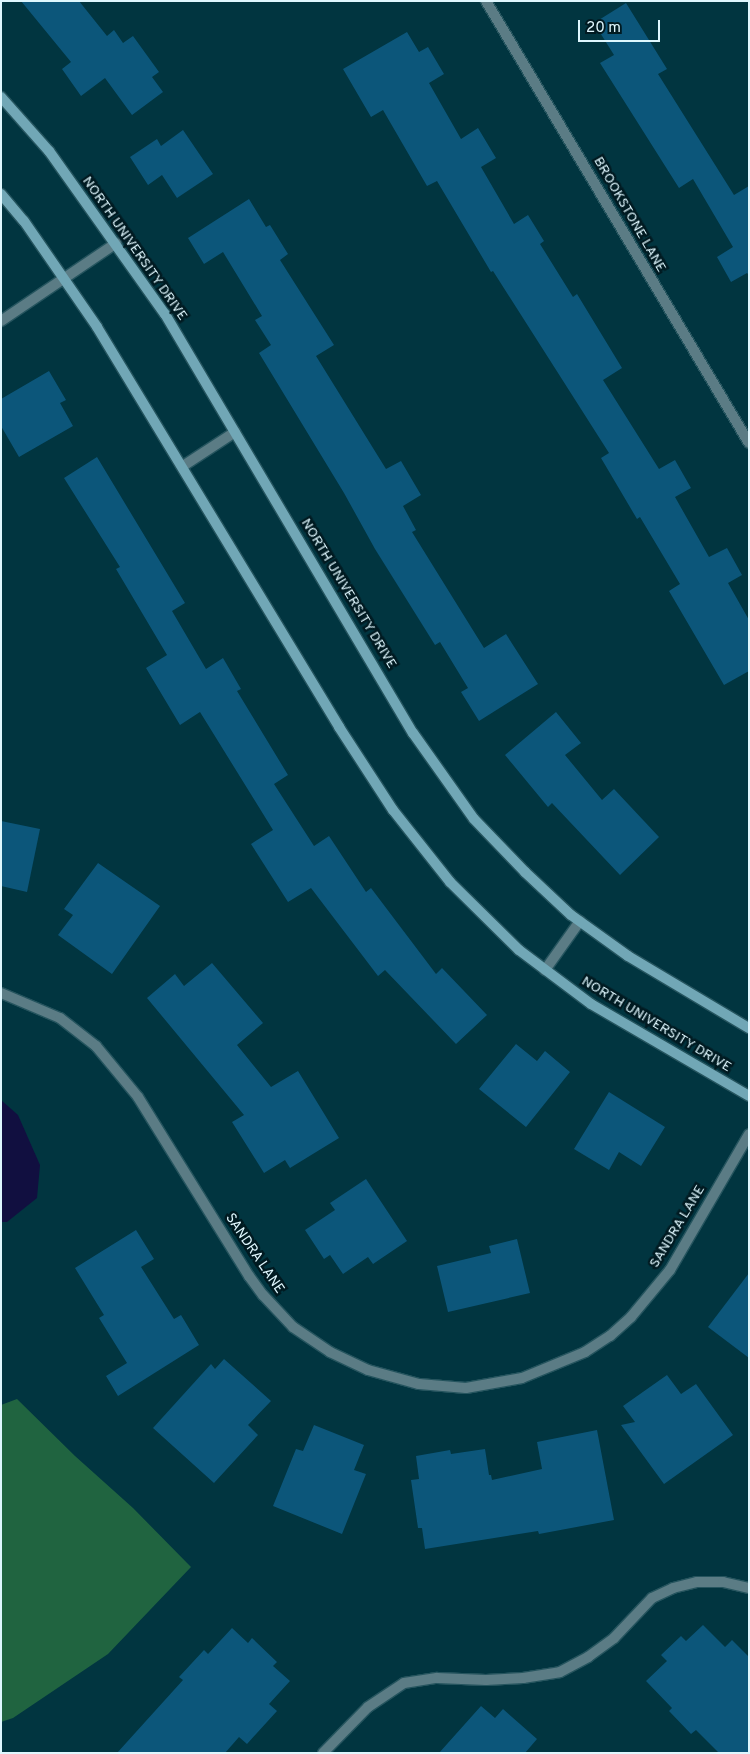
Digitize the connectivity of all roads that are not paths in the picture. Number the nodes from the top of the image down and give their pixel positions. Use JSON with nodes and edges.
{"nodes":[{"id":1,"x":486,"y":1,"type":"edge"},
{"id":2,"x":1,"y":97,"type":"edge"},
{"id":3,"x":1,"y":194,"type":"edge"},
{"id":4,"x":116,"y":244,"type":"junction"},
{"id":5,"x":64,"y":279,"type":"junction"},
{"id":6,"x":1,"y":321,"type":"edge"},
{"id":7,"x":235,"y":432,"type":"junction"},
{"id":8,"x":749,"y":443,"type":"edge"},
{"id":9,"x":183,"y":466,"type":"junction"},
{"id":10,"x":580,"y":921,"type":"junction"},
{"id":11,"x":545,"y":970,"type":"junction"},
{"id":12,"x":1,"y":993,"type":"edge"},
{"id":13,"x":749,"y":1028,"type":"edge"},
{"id":14,"x":749,"y":1096,"type":"edge"},
{"id":15,"x":749,"y":1134,"type":"edge"},
{"id":16,"x":749,"y":1588,"type":"edge"},
{"id":17,"x":323,"y":1753,"type":"edge"}],
"edges":[{"from":1,"to":8,"type":"street","name":"BROOKSTONE LANE"},
{"from":2,"to":4,"type":"street","name":"NORTH UNIVERSITY DRIVE"},
{"from":3,"to":5,"type":"street","name":"NORTH UNIVERSITY DRIVE"},
{"from":4,"to":5,"type":"street"},
{"from":4,"to":7,"type":"street","name":"NORTH UNIVERSITY DRIVE"},
{"from":5,"to":6,"type":"street"},
{"from":5,"to":9,"type":"street","name":"NORTH UNIVERSITY DRIVE"},
{"from":7,"to":9,"type":"street"},
{"from":7,"to":10,"type":"street","name":"NORTH UNIVERSITY DRIVE"},
{"from":9,"to":11,"type":"street","name":"NORTH UNIVERSITY DRIVE"},
{"from":10,"to":11,"type":"street"},
{"from":10,"to":13,"type":"street","name":"NORTH UNIVERSITY DRIVE"},
{"from":11,"to":14,"type":"street","name":"NORTH UNIVERSITY DRIVE"},
{"from":12,"to":15,"type":"street","name":"SANDRA LANE"},
{"from":16,"to":17,"type":"street"}]}
